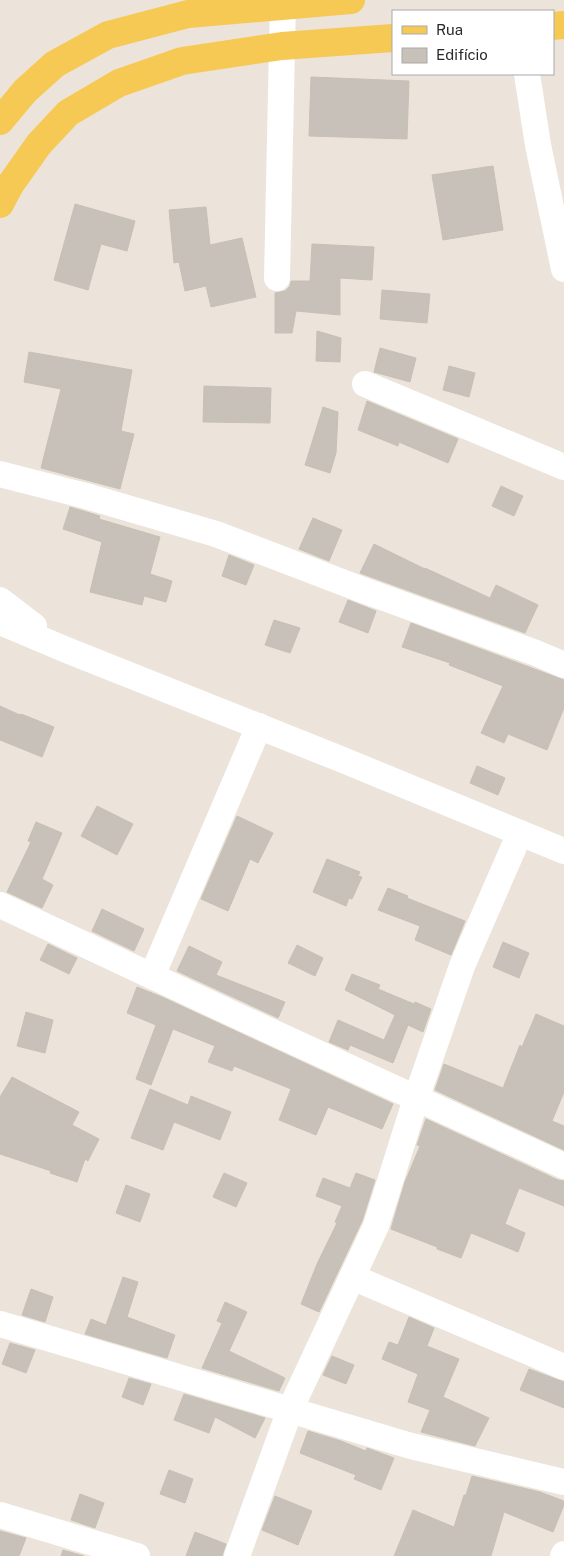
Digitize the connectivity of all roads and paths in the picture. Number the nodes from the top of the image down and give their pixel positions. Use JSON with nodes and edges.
{"nodes":[{"id":1,"x":351,"y":0,"type":"edge"},
{"id":2,"x":283,"y":2,"type":"edge"},
{"id":3,"x":392,"y":38,"type":"edge"},
{"id":4,"x":282,"y":46,"type":"junction"},
{"id":5,"x":527,"y":75,"type":"edge"},
{"id":6,"x":0,"y":122,"type":"edge"},
{"id":7,"x":0,"y":204,"type":"edge"},
{"id":8,"x":564,"y":269,"type":"edge"},
{"id":9,"x":277,"y":278,"type":"dead end"},
{"id":10,"x":365,"y":384,"type":"dead end"},
{"id":11,"x":564,"y":467,"type":"edge"},
{"id":12,"x":0,"y":474,"type":"edge"},
{"id":13,"x":0,"y":600,"type":"edge"},
{"id":14,"x":0,"y":622,"type":"edge"},
{"id":15,"x":69,"y":651,"type":"junction"},
{"id":16,"x":564,"y":666,"type":"edge"},
{"id":17,"x":259,"y":726,"type":"junction"},
{"id":18,"x":520,"y":833,"type":"junction"},
{"id":19,"x":564,"y":851,"type":"edge"},
{"id":20,"x":0,"y":905,"type":"edge"},
{"id":21,"x":152,"y":976,"type":"junction"},
{"id":22,"x":416,"y":1099,"type":"junction"},
{"id":23,"x":564,"y":1166,"type":"edge"},
{"id":24,"x":352,"y":1277,"type":"junction"},
{"id":25,"x":0,"y":1324,"type":"edge"},
{"id":26,"x":564,"y":1367,"type":"edge"},
{"id":27,"x":290,"y":1410,"type":"junction"},
{"id":28,"x":564,"y":1482,"type":"edge"},
{"id":29,"x":0,"y":1516,"type":"edge"},
{"id":30,"x":136,"y":1556,"type":"edge"},
{"id":31,"x":237,"y":1556,"type":"edge"}],
"edges":[{"from":1,"to":2,"type":"main road"},
{"from":2,"to":4,"type":"street"},
{"from":2,"to":6,"type":"main road"},
{"from":3,"to":4,"type":"main road"},
{"from":4,"to":7,"type":"main road"},
{"from":4,"to":9,"type":"street"},
{"from":5,"to":8,"type":"street"},
{"from":10,"to":11,"type":"street"},
{"from":12,"to":16,"type":"street"},
{"from":13,"to":15,"type":"street"},
{"from":14,"to":15,"type":"street"},
{"from":15,"to":17,"type":"street"},
{"from":17,"to":18,"type":"street"},
{"from":17,"to":21,"type":"street"},
{"from":18,"to":19,"type":"street"},
{"from":18,"to":22,"type":"street"},
{"from":20,"to":21,"type":"street"},
{"from":21,"to":22,"type":"street"},
{"from":22,"to":23,"type":"street"},
{"from":22,"to":24,"type":"street"},
{"from":24,"to":26,"type":"street"},
{"from":24,"to":27,"type":"street"},
{"from":25,"to":27,"type":"street"},
{"from":27,"to":28,"type":"street"},
{"from":27,"to":31,"type":"street"},
{"from":29,"to":30,"type":"street"}]}
